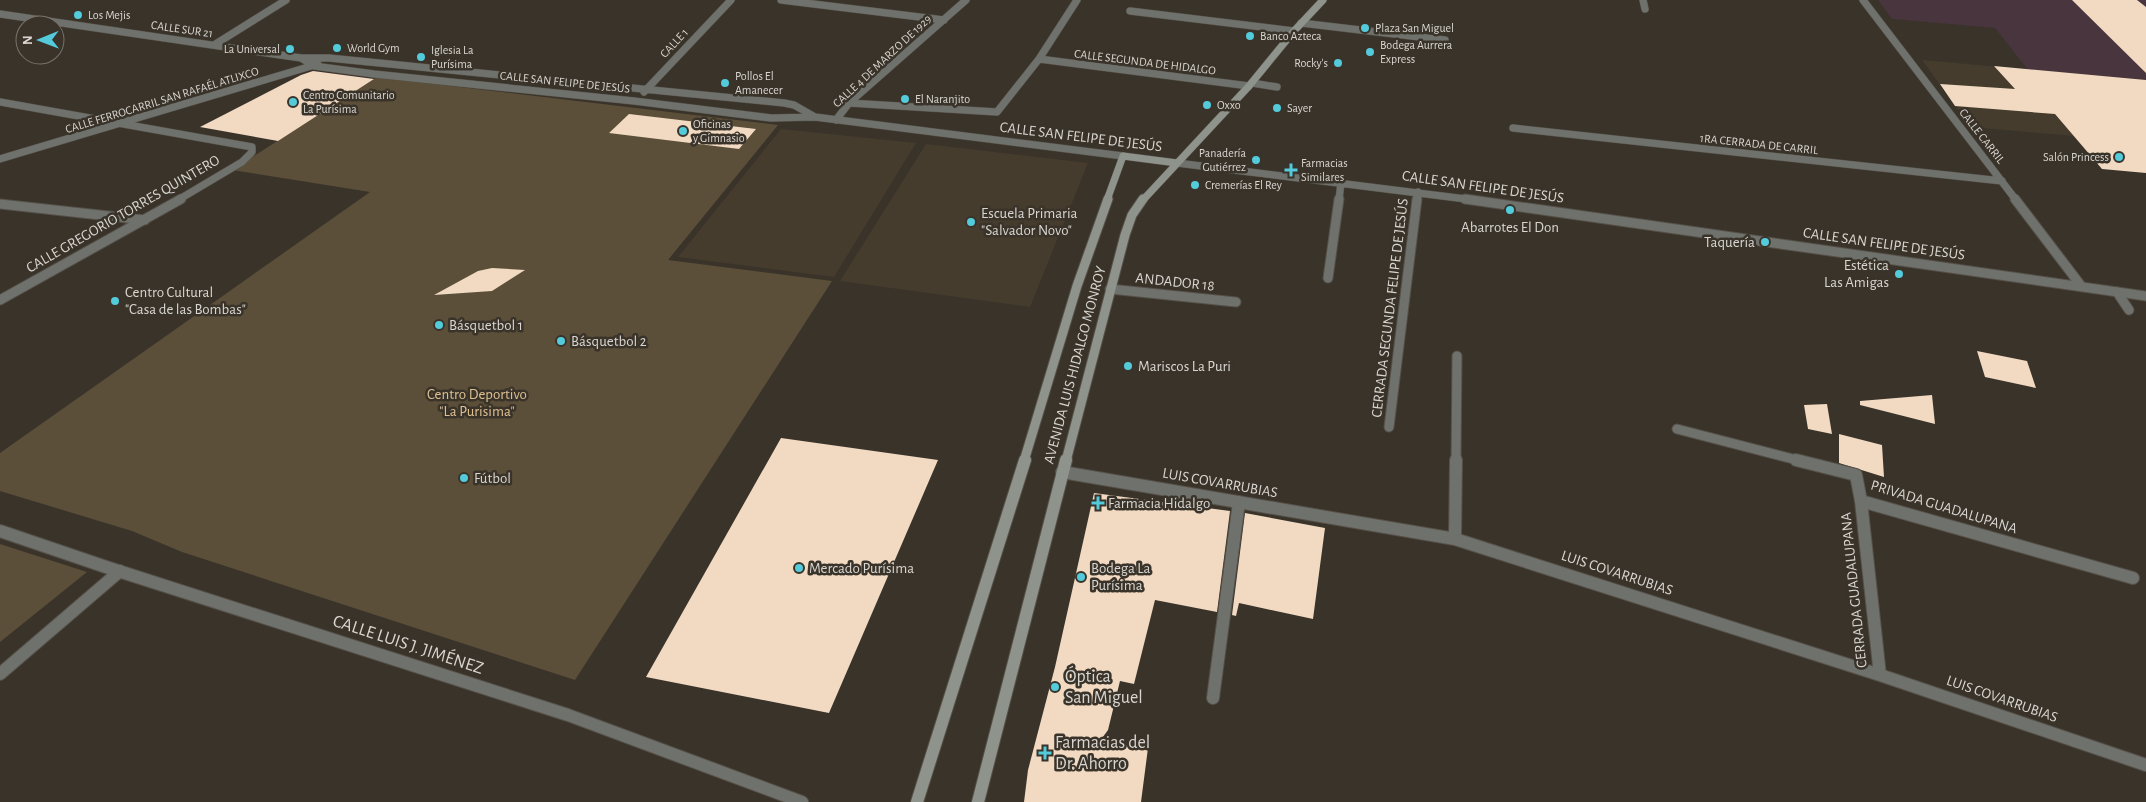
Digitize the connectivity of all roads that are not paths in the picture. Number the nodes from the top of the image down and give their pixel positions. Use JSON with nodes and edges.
{"nodes":[{"id":1,"x":286,"y":0,"type":"edge"},
{"id":2,"x":730,"y":0,"type":"edge"},
{"id":3,"x":781,"y":0,"type":"edge"},
{"id":4,"x":966,"y":0,"type":"edge"},
{"id":5,"x":1077,"y":0,"type":"edge"},
{"id":6,"x":1324,"y":0,"type":"edge"},
{"id":7,"x":1643,"y":0,"type":"edge"},
{"id":8,"x":1857,"y":0,"type":"edge"},
{"id":9,"x":1863,"y":0,"type":"edge"},
{"id":10,"x":1646,"y":8,"type":"dead end"},
{"id":11,"x":1130,"y":11,"type":"dead end"},
{"id":12,"x":0,"y":14,"type":"edge"},
{"id":13,"x":944,"y":20,"type":"junction"},
{"id":14,"x":1302,"y":23,"type":"junction"},
{"id":15,"x":1294,"y":31,"type":"junction"},
{"id":16,"x":1445,"y":40,"type":"dead end"},
{"id":17,"x":214,"y":45,"type":"junction"},
{"id":18,"x":301,"y":58,"type":"junction"},
{"id":19,"x":329,"y":58,"type":"junction"},
{"id":20,"x":1039,"y":59,"type":"junction"},
{"id":21,"x":314,"y":66,"type":"junction"},
{"id":22,"x":1250,"y":85,"type":"junction"},
{"id":23,"x":1277,"y":87,"type":"dead end"},
{"id":24,"x":647,"y":88,"type":"junction"},
{"id":25,"x":634,"y":101,"type":"junction"},
{"id":26,"x":0,"y":102,"type":"edge"},
{"id":27,"x":849,"y":103,"type":"junction"},
{"id":28,"x":815,"y":117,"type":"junction"},
{"id":29,"x":836,"y":120,"type":"junction"},
{"id":30,"x":123,"y":123,"type":"junction"},
{"id":31,"x":1513,"y":128,"type":"dead end"},
{"id":32,"x":1123,"y":156,"type":"junction"},
{"id":33,"x":0,"y":159,"type":"edge"},
{"id":34,"x":1177,"y":163,"type":"junction"},
{"id":35,"x":2002,"y":181,"type":"junction"},
{"id":36,"x":1342,"y":182,"type":"junction"},
{"id":37,"x":1418,"y":192,"type":"junction"},
{"id":38,"x":0,"y":204,"type":"edge"},
{"id":39,"x":145,"y":220,"type":"junction"},
{"id":40,"x":1328,"y":278,"type":"dead end"},
{"id":41,"x":2082,"y":286,"type":"junction"},
{"id":42,"x":1110,"y":289,"type":"junction"},
{"id":43,"x":2117,"y":292,"type":"junction"},
{"id":44,"x":2146,"y":296,"type":"edge"},
{"id":45,"x":0,"y":300,"type":"edge"},
{"id":46,"x":1236,"y":302,"type":"dead end"},
{"id":47,"x":2129,"y":310,"type":"dead end"},
{"id":48,"x":1457,"y":356,"type":"dead end"},
{"id":49,"x":1389,"y":427,"type":"dead end"},
{"id":50,"x":1677,"y":429,"type":"dead end"},
{"id":51,"x":1062,"y":472,"type":"junction"},
{"id":52,"x":1861,"y":501,"type":"junction"},
{"id":53,"x":1239,"y":502,"type":"junction"},
{"id":54,"x":0,"y":531,"type":"edge"},
{"id":55,"x":1455,"y":539,"type":"junction"},
{"id":56,"x":120,"y":571,"type":"junction"},
{"id":57,"x":2133,"y":578,"type":"dead end"},
{"id":58,"x":0,"y":674,"type":"edge"},
{"id":59,"x":1880,"y":675,"type":"junction"},
{"id":60,"x":1214,"y":698,"type":"dead end"},
{"id":61,"x":2146,"y":765,"type":"edge"},
{"id":62,"x":802,"y":802,"type":"edge"},
{"id":63,"x":918,"y":802,"type":"edge"},
{"id":64,"x":978,"y":802,"type":"edge"}],
"edges":[{"from":1,"to":17,"type":"street"},
{"from":2,"to":24,"type":"street","name":"CALLE 1"},
{"from":3,"to":13,"type":"street"},
{"from":4,"to":13,"type":"street","name":"CALLE 4 DE MARZO DE 1929"},
{"from":5,"to":20,"type":"street"},
{"from":6,"to":14,"type":"street","name":"AVENIDA LUIS HIDALGO MONROY"},
{"from":7,"to":10,"type":"street"},
{"from":8,"to":9,"type":"street"},
{"from":9,"to":35,"type":"street","name":"CALLE CARRIL"},
{"from":11,"to":15,"type":"street"},
{"from":12,"to":17,"type":"street","name":"CALLE SUR 21"},
{"from":13,"to":27,"type":"street","name":"CALLE 4 DE MARZO DE 1929"},
{"from":14,"to":15,"type":"street","name":"AVENIDA LUIS HIDALGO MONROY"},
{"from":14,"to":16,"type":"street"},
{"from":15,"to":22,"type":"street","name":"AVENIDA LUIS HIDALGO MONROY"},
{"from":17,"to":18,"type":"street","name":"CALLE SUR 21"},
{"from":18,"to":19,"type":"street","name":"CALLE SUR 21"},
{"from":18,"to":21,"type":"street","name":"CALLE SUR 21"},
{"from":19,"to":21,"type":"street","name":"CALLE FERROCARRIL SAN RAFAÉL ATLIXCO"},
{"from":19,"to":24,"type":"street","name":"CALLE SAN FELIPE DE JESÚS"},
{"from":20,"to":22,"type":"street","name":"CALLE SEGUNDA DE HIDALGO"},
{"from":20,"to":27,"type":"street"},
{"from":21,"to":25,"type":"street","name":"CALLE SAN FELIPE DE JESÚS"},
{"from":21,"to":30,"type":"street","name":"CALLE FERROCARRIL SAN RAFAÉL ATLIXCO"},
{"from":22,"to":23,"type":"street","name":"CALLE SEGUNDA DE HIDALGO"},
{"from":22,"to":34,"type":"street","name":"AVENIDA LUIS HIDALGO MONROY"},
{"from":24,"to":25,"type":"street","name":"CALLE 1"},
{"from":24,"to":28,"type":"street","name":"CALLE SAN FELIPE DE JESÚS"},
{"from":25,"to":28,"type":"street","name":"CALLE SAN FELIPE DE JESÚS"},
{"from":26,"to":30,"type":"street"},
{"from":27,"to":29,"type":"street","name":"CALLE 4 DE MARZO DE 1929"},
{"from":28,"to":29,"type":"street","name":"CALLE SAN FELIPE DE JESÚS"},
{"from":29,"to":32,"type":"street","name":"CALLE SAN FELIPE DE JESÚS"},
{"from":30,"to":33,"type":"street","name":"CALLE FERROCARRIL SAN RAFAÉL ATLIXCO"},
{"from":30,"to":39,"type":"street","name":"CALLE GREGORIO TORRES QUINTERO"},
{"from":31,"to":35,"type":"street","name":"1RA CERRADA DE CARRIL"},
{"from":32,"to":34,"type":"street","name":"CALLE SAN FELIPE DE JESÚS"},
{"from":32,"to":63,"type":"street","name":"AVENIDA LUIS HIDALGO MONROY"},
{"from":34,"to":36,"type":"street","name":"CALLE SAN FELIPE DE JESÚS"},
{"from":34,"to":42,"type":"street","name":"AVENIDA LUIS HIDALGO MONROY"},
{"from":35,"to":41,"type":"street","name":"CALLE CARRIL"},
{"from":36,"to":37,"type":"street","name":"CALLE SAN FELIPE DE JESÚS"},
{"from":36,"to":40,"type":"street"},
{"from":37,"to":41,"type":"street","name":"CALLE SAN FELIPE DE JESÚS"},
{"from":37,"to":49,"type":"street","name":"CERRADA SEGUNDA FELIPE DE JESÚS"},
{"from":38,"to":39,"type":"street"},
{"from":39,"to":45,"type":"street","name":"CALLE GREGORIO TORRES QUINTERO"},
{"from":41,"to":43,"type":"street","name":"CALLE SAN FELIPE DE JESÚS"},
{"from":42,"to":46,"type":"street","name":"ANDADOR 18"},
{"from":42,"to":51,"type":"street","name":"AVENIDA LUIS HIDALGO MONROY"},
{"from":43,"to":44,"type":"street","name":"CALLE SAN FELIPE DE JESÚS"},
{"from":43,"to":47,"type":"street"},
{"from":48,"to":55,"type":"street"},
{"from":50,"to":52,"type":"street","name":"PRIVADA GUADALUPANA"},
{"from":51,"to":53,"type":"street","name":"LUIS COVARRUBIAS"},
{"from":51,"to":64,"type":"street","name":"AVENIDA LUIS HIDALGO MONROY"},
{"from":52,"to":57,"type":"street","name":"PRIVADA GUADALUPANA"},
{"from":52,"to":59,"type":"street","name":"CERRADA GUADALUPANA"},
{"from":53,"to":55,"type":"street","name":"LUIS COVARRUBIAS"},
{"from":53,"to":60,"type":"street"},
{"from":54,"to":56,"type":"street","name":"CALLE LUIS J. JIMÉNEZ"},
{"from":55,"to":59,"type":"street","name":"LUIS COVARRUBIAS"},
{"from":56,"to":58,"type":"street"},
{"from":56,"to":62,"type":"street","name":"CALLE LUIS J. JIMÉNEZ"},
{"from":59,"to":61,"type":"street","name":"LUIS COVARRUBIAS"}]}
